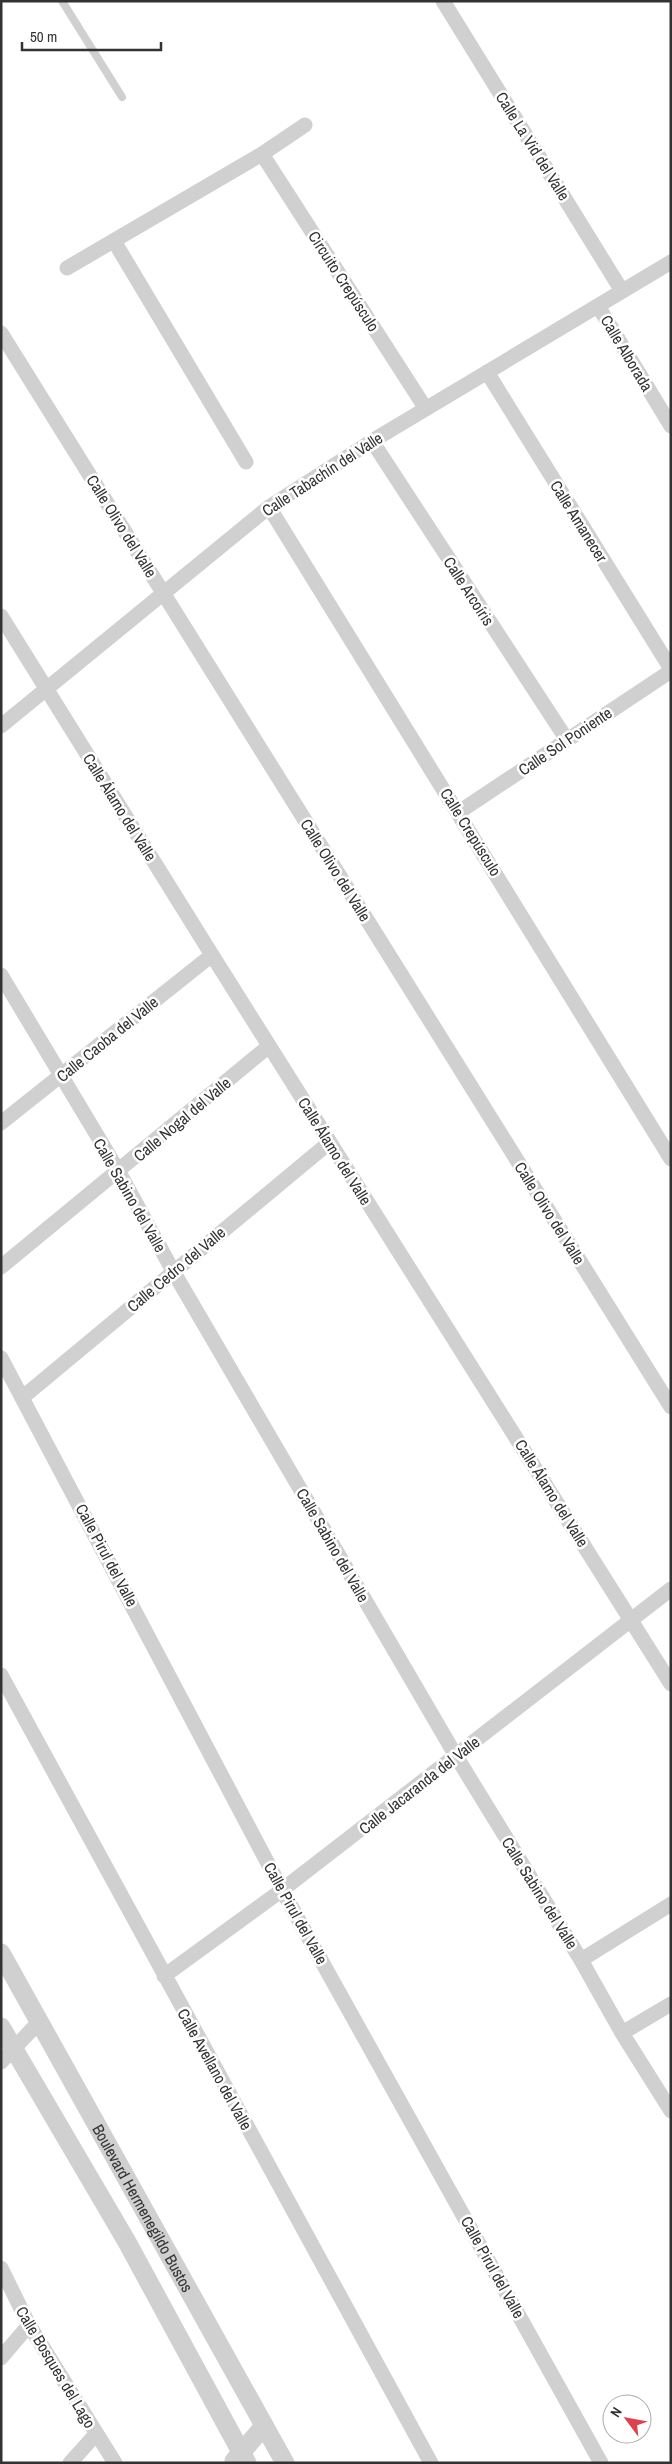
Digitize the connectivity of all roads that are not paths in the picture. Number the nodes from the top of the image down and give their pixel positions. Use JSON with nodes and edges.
{"nodes":[{"id":1,"x":62,"y":1,"type":"edge"},
{"id":2,"x":443,"y":1,"type":"edge"},
{"id":3,"x":122,"y":98,"type":"dead end"},
{"id":4,"x":305,"y":125,"type":"dead end"},
{"id":5,"x":262,"y":154,"type":"junction"},
{"id":6,"x":114,"y":241,"type":"junction"},
{"id":7,"x":671,"y":262,"type":"edge"},
{"id":8,"x":67,"y":268,"type":"dead end"},
{"id":9,"x":622,"y":291,"type":"junction"},
{"id":10,"x":598,"y":306,"type":"junction"},
{"id":11,"x":1,"y":333,"type":"edge"},
{"id":12,"x":487,"y":372,"type":"junction"},
{"id":13,"x":426,"y":409,"type":"junction"},
{"id":14,"x":671,"y":426,"type":"edge"},
{"id":15,"x":372,"y":441,"type":"junction"},
{"id":16,"x":246,"y":462,"type":"dead end"},
{"id":17,"x":269,"y":507,"type":"junction"},
{"id":18,"x":163,"y":593,"type":"junction"},
{"id":19,"x":1,"y":616,"type":"edge"},
{"id":20,"x":671,"y":670,"type":"edge"},
{"id":21,"x":47,"y":689,"type":"junction"},
{"id":22,"x":1,"y":726,"type":"edge"},
{"id":23,"x":566,"y":740,"type":"junction"},
{"id":24,"x":459,"y":812,"type":"junction"},
{"id":25,"x":212,"y":955,"type":"junction"},
{"id":26,"x":1,"y":975,"type":"edge"},
{"id":27,"x":269,"y":1046,"type":"junction"},
{"id":28,"x":60,"y":1076,"type":"junction"},
{"id":29,"x":1,"y":1122,"type":"edge"},
{"id":30,"x":330,"y":1142,"type":"junction"},
{"id":31,"x":671,"y":1159,"type":"edge"},
{"id":32,"x":118,"y":1172,"type":"junction"},
{"id":33,"x":1,"y":1267,"type":"edge"},
{"id":34,"x":173,"y":1271,"type":"junction"},
{"id":35,"x":1,"y":1358,"type":"edge"},
{"id":36,"x":23,"y":1397,"type":"junction"},
{"id":37,"x":671,"y":1406,"type":"edge"},
{"id":38,"x":671,"y":1589,"type":"edge"},
{"id":39,"x":632,"y":1620,"type":"junction"},
{"id":40,"x":1,"y":1675,"type":"edge"},
{"id":41,"x":671,"y":1684,"type":"edge"},
{"id":42,"x":456,"y":1756,"type":"junction"},
{"id":43,"x":282,"y":1890,"type":"junction"},
{"id":44,"x":671,"y":1904,"type":"edge"},
{"id":45,"x":1,"y":1953,"type":"edge"},
{"id":46,"x":581,"y":1960,"type":"junction"},
{"id":47,"x":164,"y":1976,"type":"junction"},
{"id":48,"x":671,"y":2004,"type":"edge"},
{"id":49,"x":39,"y":2022,"type":"junction"},
{"id":50,"x":1,"y":2027,"type":"edge"},
{"id":51,"x":622,"y":2033,"type":"junction"},
{"id":52,"x":7,"y":2056,"type":"edge"},
{"id":53,"x":668,"y":2101,"type":"edge"},
{"id":54,"x":1,"y":2268,"type":"edge"},
{"id":55,"x":29,"y":2325,"type":"junction"},
{"id":56,"x":1,"y":2358,"type":"edge"},
{"id":57,"x":264,"y":2426,"type":"junction"},
{"id":58,"x":96,"y":2434,"type":"junction"},
{"id":59,"x":276,"y":2458,"type":"edge"},
{"id":60,"x":241,"y":2460,"type":"edge"},
{"id":61,"x":70,"y":2463,"type":"edge"},
{"id":62,"x":115,"y":2463,"type":"edge"},
{"id":63,"x":431,"y":2463,"type":"edge"},
{"id":64,"x":601,"y":2463,"type":"edge"}],
"edges":[{"from":1,"to":3,"type":"lane"},
{"from":2,"to":9,"type":"street","name":"Calle La Vid del Valle"},
{"from":4,"to":5,"type":"street"},
{"from":5,"to":6,"type":"street"},
{"from":5,"to":13,"type":"street","name":"Circuito Crepúsculo"},
{"from":6,"to":8,"type":"street"},
{"from":6,"to":16,"type":"street"},
{"from":7,"to":9,"type":"street","name":"Calle Tabachín del Valle"},
{"from":9,"to":10,"type":"street","name":"Calle Tabachín del Valle"},
{"from":10,"to":12,"type":"street","name":"Calle Tabachín del Valle"},
{"from":10,"to":14,"type":"street","name":"Calle Alborada"},
{"from":11,"to":18,"type":"street","name":"Calle Olivo del Valle"},
{"from":12,"to":13,"type":"street","name":"Calle Tabachín del Valle"},
{"from":12,"to":20,"type":"street","name":"Calle Amanecer"},
{"from":13,"to":15,"type":"street","name":"Calle Tabachín del Valle"},
{"from":15,"to":17,"type":"street","name":"Calle Tabachín del Valle"},
{"from":15,"to":23,"type":"street","name":"Calle Arcoíris"},
{"from":17,"to":18,"type":"street","name":"Calle Tabachín del Valle"},
{"from":17,"to":24,"type":"street","name":"Calle Crepúsculo"},
{"from":18,"to":21,"type":"street","name":"Calle Tabachín del Valle"},
{"from":18,"to":37,"type":"street","name":"Calle Olivo del Valle"},
{"from":19,"to":21,"type":"street","name":"Calle Álamo del Valle"},
{"from":20,"to":23,"type":"street","name":"Calle Sol Poniente"},
{"from":21,"to":22,"type":"street","name":"Calle Tabachín del Valle"},
{"from":21,"to":25,"type":"street","name":"Calle Álamo del Valle"},
{"from":23,"to":24,"type":"street","name":"Calle Sol Poniente"},
{"from":24,"to":31,"type":"street","name":"Calle Crepúsculo"},
{"from":25,"to":27,"type":"street","name":"Calle Álamo del Valle"},
{"from":25,"to":28,"type":"street","name":"Calle Caoba del Valle"},
{"from":26,"to":28,"type":"street","name":"Calle Sabino del Valle"},
{"from":27,"to":30,"type":"street","name":"Calle Álamo del Valle"},
{"from":27,"to":32,"type":"street","name":"Calle Nogal del Valle"},
{"from":28,"to":29,"type":"street","name":"Calle Caoba del Valle"},
{"from":28,"to":32,"type":"street","name":"Calle Sabino del Valle"},
{"from":30,"to":34,"type":"street","name":"Calle Cedro del Valle"},
{"from":30,"to":39,"type":"street","name":"Calle Álamo del Valle"},
{"from":32,"to":33,"type":"street","name":"Calle Nogal del Valle"},
{"from":32,"to":34,"type":"street","name":"Calle Sabino del Valle"},
{"from":34,"to":36,"type":"street","name":"Calle Cedro del Valle"},
{"from":34,"to":42,"type":"street","name":"Calle Sabino del Valle"},
{"from":35,"to":36,"type":"street","name":"Calle Pirul del Valle"},
{"from":36,"to":43,"type":"street","name":"Calle Pirul del Valle"},
{"from":38,"to":39,"type":"street","name":"Calle Jacaranda del Valle"},
{"from":39,"to":41,"type":"street","name":"Calle Álamo del Valle"},
{"from":39,"to":42,"type":"street","name":"Calle Jacaranda del Valle"},
{"from":40,"to":47,"type":"street","name":"Calle Avellano del Valle"},
{"from":42,"to":43,"type":"street","name":"Calle Jacaranda del Valle"},
{"from":42,"to":46,"type":"street","name":"Calle Sabino del Valle"},
{"from":43,"to":47,"type":"street","name":"Calle Jacaranda del Valle"},
{"from":43,"to":64,"type":"street","name":"Calle Pirul del Valle"},
{"from":44,"to":46,"type":"street"},
{"from":45,"to":49,"type":"street","name":"Boulevard Hermenegildo Bustos"},
{"from":46,"to":51,"type":"street","name":"Calle Sabino del Valle"},
{"from":47,"to":63,"type":"street","name":"Calle Avellano del Valle"},
{"from":48,"to":51,"type":"street"},
{"from":49,"to":52,"type":"street"},
{"from":49,"to":57,"type":"street","name":"Boulevard Hermenegildo Bustos"},
{"from":50,"to":52,"type":"street","name":"Boulevard Hermenegildo Bustos"},
{"from":51,"to":53,"type":"street","name":"Calle Sabino del Valle"},
{"from":52,"to":60,"type":"street","name":"Boulevard Hermenegildo Bustos"},
{"from":54,"to":55,"type":"street","name":"Calle Bosques del Lago"},
{"from":55,"to":56,"type":"street"},
{"from":55,"to":58,"type":"street","name":"Calle Bosques del Lago"},
{"from":57,"to":59,"type":"street","name":"Boulevard Hermenegildo Bustos"},
{"from":57,"to":60,"type":"street"},
{"from":58,"to":61,"type":"street"},
{"from":58,"to":62,"type":"street","name":"Calle Bosques del Lago"}]}
